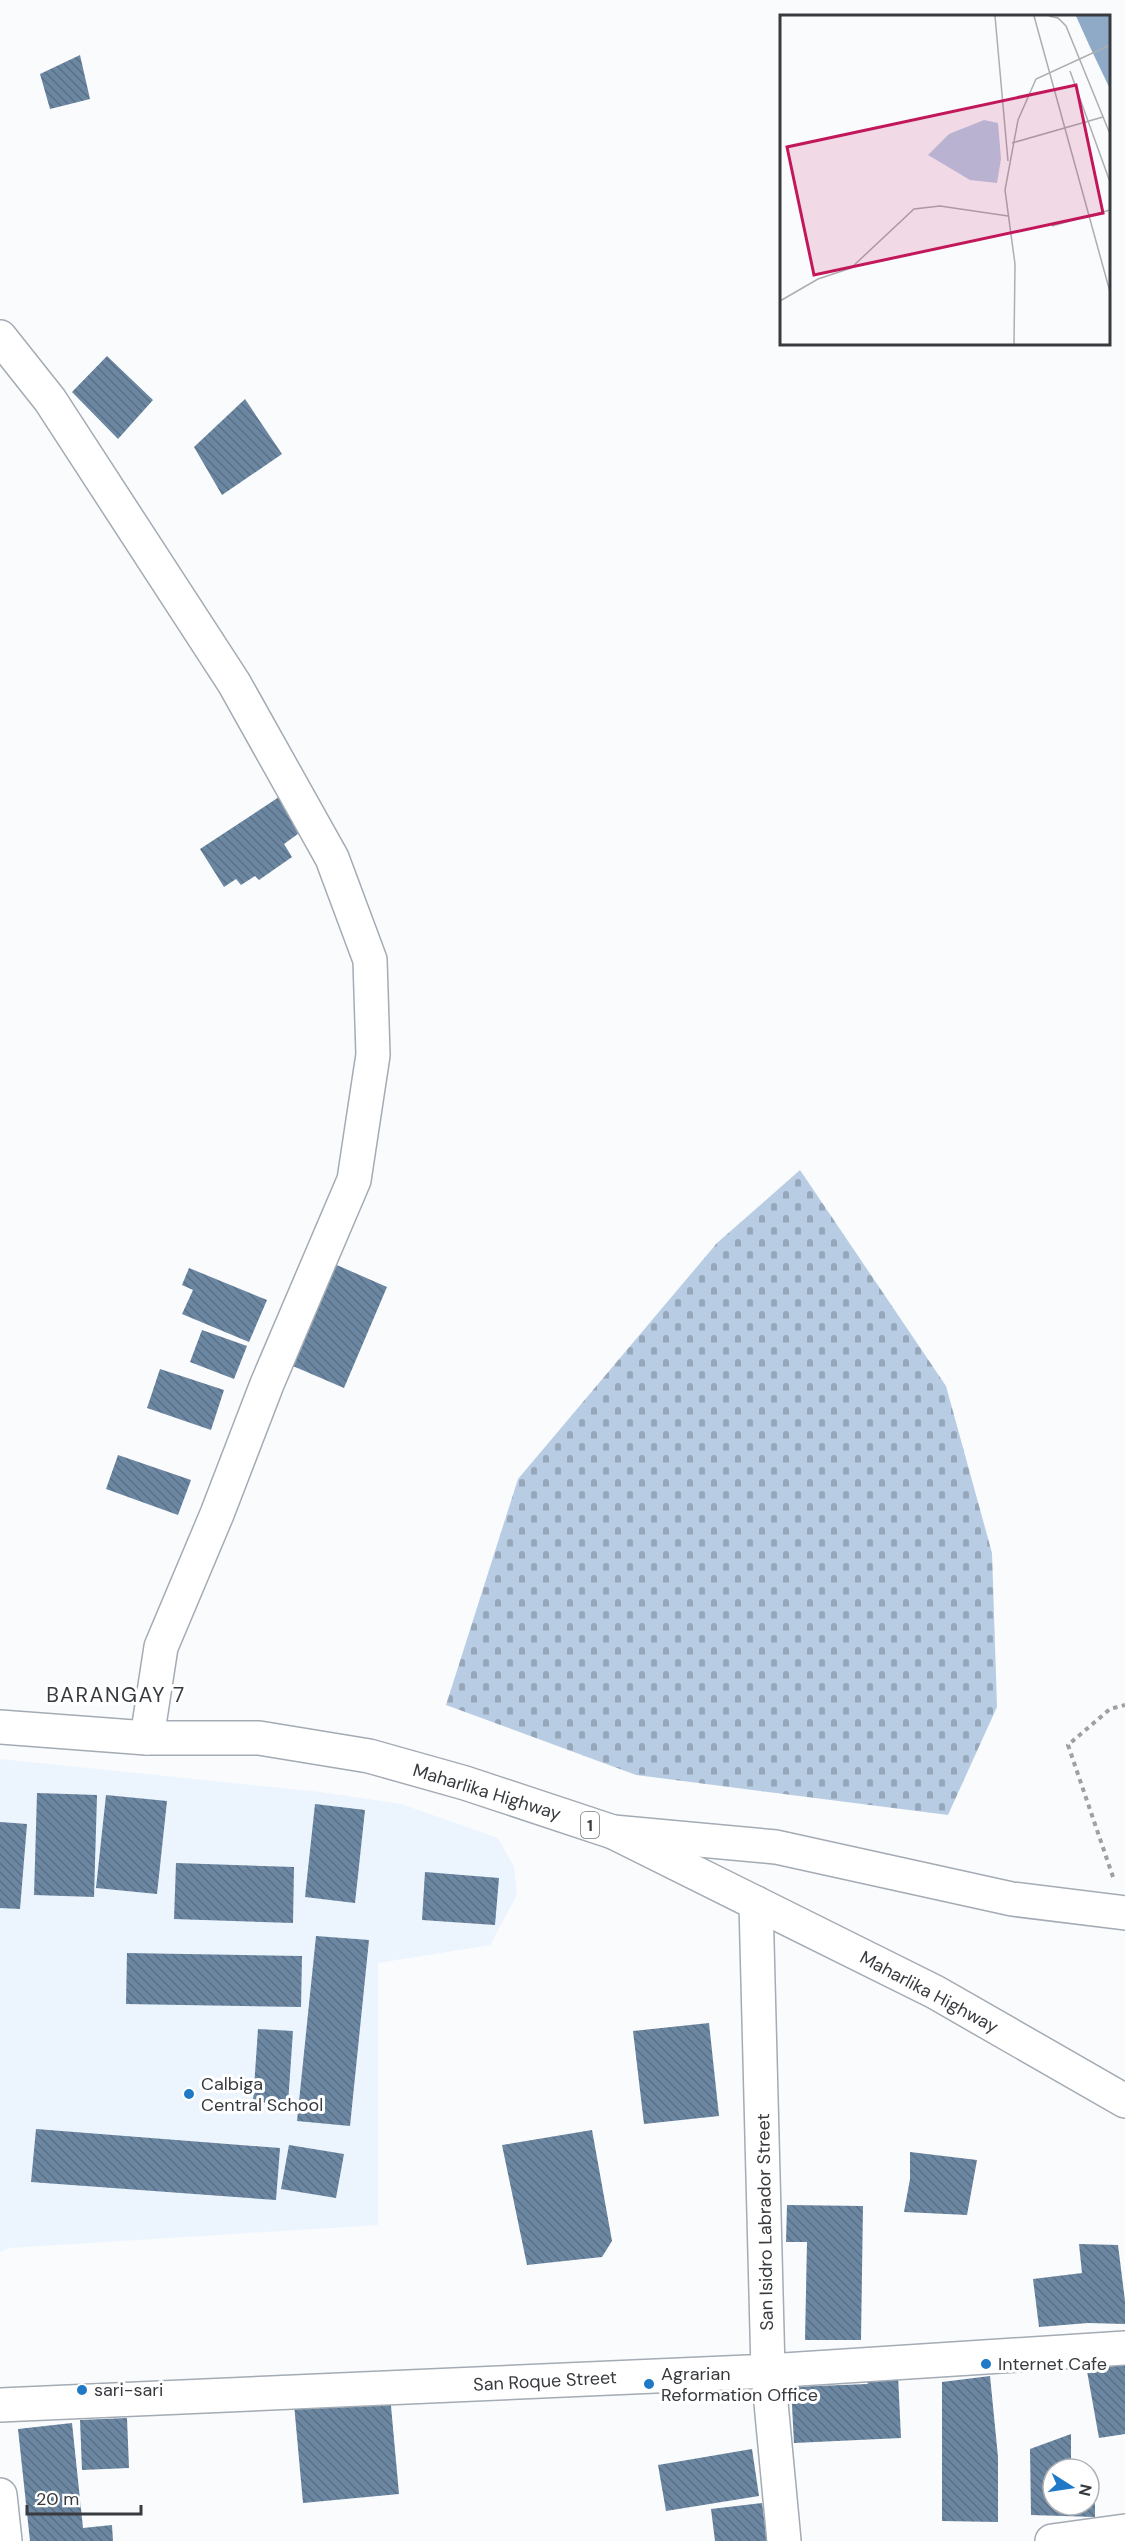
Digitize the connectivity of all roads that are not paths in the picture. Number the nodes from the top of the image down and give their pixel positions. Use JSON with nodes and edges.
{"nodes":[{"id":1,"x":0,"y":337,"type":"edge"},
{"id":2,"x":0,"y":1727,"type":"edge"},
{"id":3,"x":147,"y":1738,"type":"junction"},
{"id":4,"x":613,"y":1832,"type":"junction"},
{"id":5,"x":1120,"y":1898,"type":"edge"},
{"id":6,"x":756,"y":1903,"type":"junction"},
{"id":7,"x":1125,"y":2101,"type":"edge"},
{"id":8,"x":1125,"y":2349,"type":"edge"},
{"id":9,"x":768,"y":2371,"type":"junction"},
{"id":10,"x":0,"y":2405,"type":"edge"},
{"id":11,"x":0,"y":2495,"type":"edge"},
{"id":12,"x":1125,"y":2531,"type":"edge"},
{"id":13,"x":5,"y":2541,"type":"edge"},
{"id":14,"x":784,"y":2541,"type":"edge"},
{"id":15,"x":1052,"y":2541,"type":"edge"}],
"edges":[{"from":1,"to":3,"type":"main road"},
{"from":2,"to":3,"type":"main road","name":"Maharlika Highway","number":"1"},
{"from":3,"to":4,"type":"main road","name":"Maharlika Highway","number":"1"},
{"from":4,"to":5,"type":"main road"},
{"from":4,"to":6,"type":"main road","name":"Maharlika Highway","number":"1"},
{"from":6,"to":7,"type":"main road","name":"Maharlika Highway","number":"1"},
{"from":6,"to":9,"type":"main road","name":"San Isidro Labrador Street"},
{"from":8,"to":9,"type":"main road","name":"San Roque Street"},
{"from":9,"to":10,"type":"main road","name":"San Roque Street"},
{"from":9,"to":14,"type":"main road","name":"San Isidro Labrador Street"},
{"from":11,"to":13,"type":"main road"},
{"from":12,"to":15,"type":"main road"}]}
